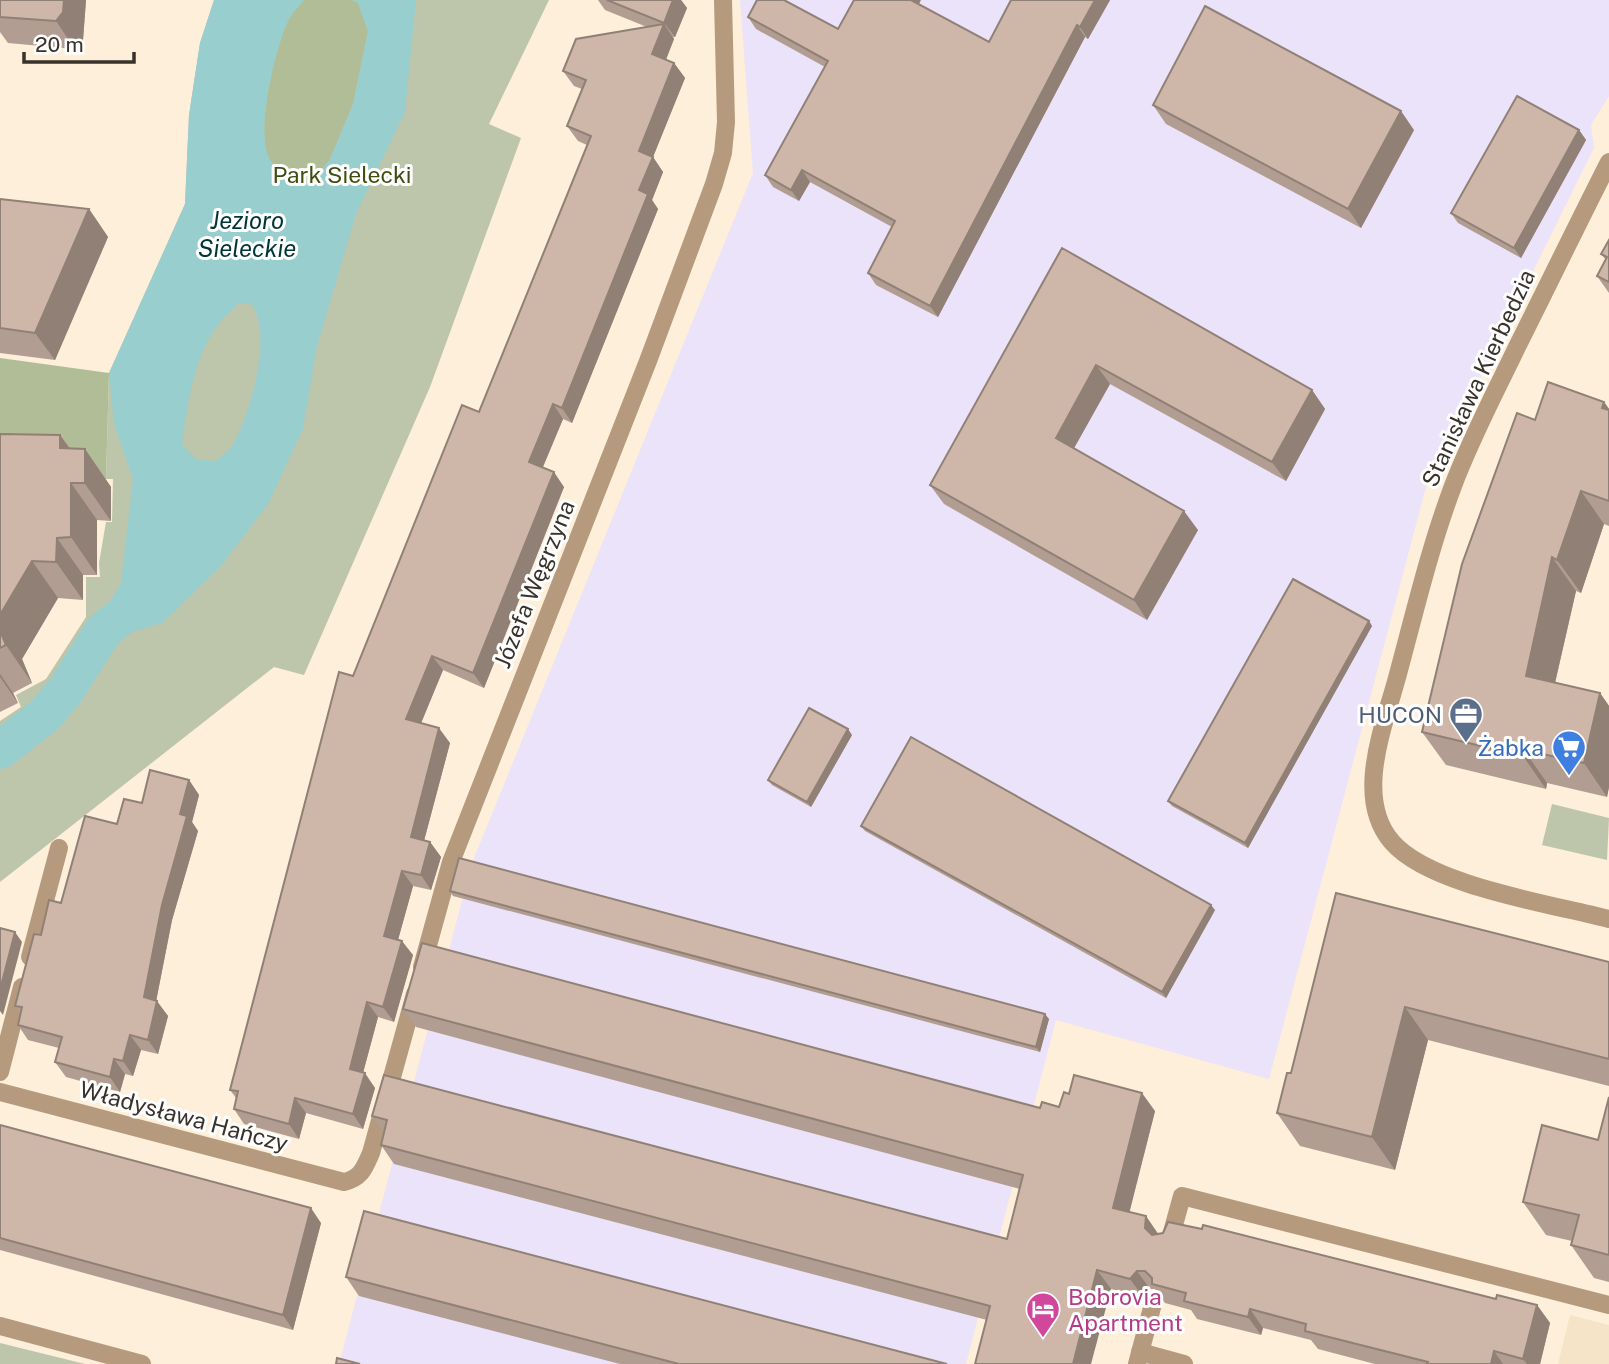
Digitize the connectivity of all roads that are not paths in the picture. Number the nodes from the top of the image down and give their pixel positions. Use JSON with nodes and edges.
{"nodes":[{"id":1,"x":723,"y":0,"type":"edge"},
{"id":2,"x":1609,"y":162,"type":"edge"},
{"id":3,"x":59,"y":848,"type":"dead end"},
{"id":4,"x":1609,"y":919,"type":"edge"},
{"id":5,"x":0,"y":1072,"type":"edge"},
{"id":6,"x":0,"y":1092,"type":"edge"},
{"id":7,"x":355,"y":1180,"type":"joint"},
{"id":8,"x":1169,"y":1243,"type":"edge"},
{"id":9,"x":1154,"y":1300,"type":"edge"},
{"id":10,"x":1609,"y":1305,"type":"edge"},
{"id":11,"x":0,"y":1326,"type":"edge"},
{"id":12,"x":1138,"y":1358,"type":"edge"},
{"id":13,"x":142,"y":1364,"type":"edge"},
{"id":14,"x":1184,"y":1364,"type":"edge"}],
"edges":[{"from":1,"to":7,"type":"street","name":"Józefa Węgrzyna"},
{"from":2,"to":4,"type":"street","name":"Stanisława Kierbedzia"},
{"from":3,"to":5,"type":"street"},
{"from":6,"to":7,"type":"street","name":"Władysława Hańczy"},
{"from":8,"to":10,"type":"street"},
{"from":9,"to":12,"type":"street"},
{"from":11,"to":13,"type":"street"},
{"from":12,"to":14,"type":"street"}]}
